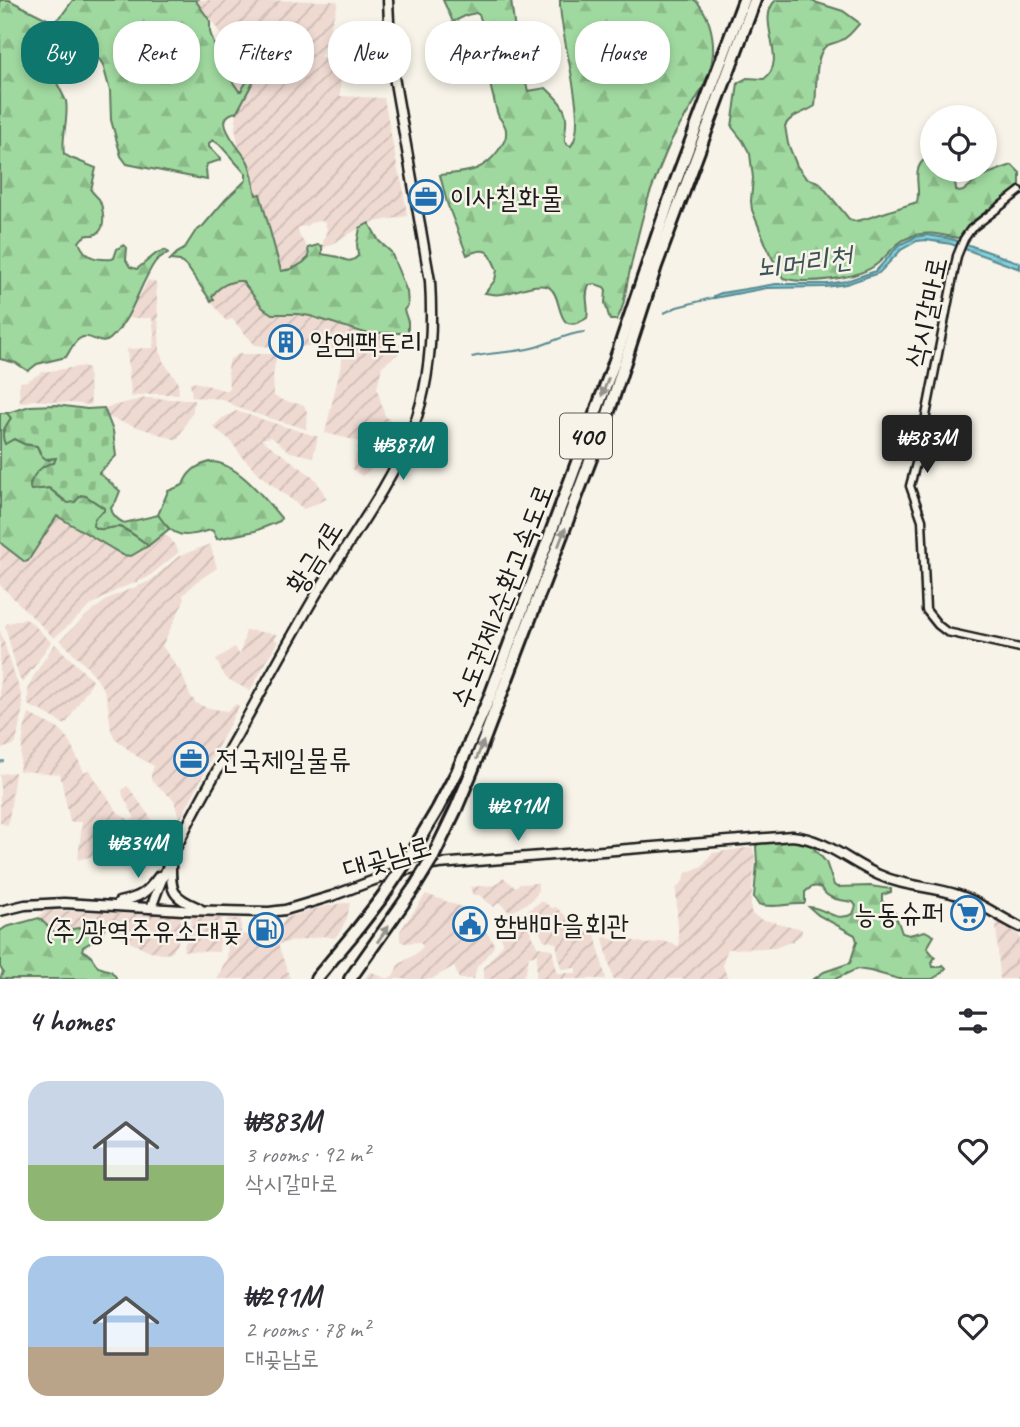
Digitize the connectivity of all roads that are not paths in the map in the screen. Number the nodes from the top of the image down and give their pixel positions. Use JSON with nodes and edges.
{"nodes":[{"id":1,"x":388,"y":0,"type":"edge"},
{"id":2,"x":744,"y":0,"type":"edge"},
{"id":3,"x":755,"y":0,"type":"edge"},
{"id":4,"x":1020,"y":191,"type":"edge"},
{"id":5,"x":1020,"y":648,"type":"edge"},
{"id":6,"x":171,"y":859,"type":"junction"},
{"id":7,"x":108,"y":905,"type":"junction"},
{"id":8,"x":151,"y":908,"type":"junction"},
{"id":9,"x":203,"y":910,"type":"junction"},
{"id":10,"x":0,"y":911,"type":"edge"},
{"id":11,"x":1020,"y":927,"type":"edge"},
{"id":12,"x":316,"y":979,"type":"edge"},
{"id":13,"x":350,"y":979,"type":"edge"}],
"edges":[{"from":1,"to":6,"type":"street","name":"황금1로"},
{"from":2,"to":12,"type":"highway","name":"수도권제2순환고속도로","number":"400","one_way":true,"bridge":true},
{"from":13,"to":3,"type":"highway","name":"수도권제2순환고속도로","number":"400","one_way":true,"bridge":true},
{"from":4,"to":5,"type":"street","name":"삭시갈마로"},
{"from":6,"to":7,"type":"street"},
{"from":6,"to":8,"type":"street","name":"황금1로"},
{"from":6,"to":9,"type":"street"},
{"from":7,"to":8,"type":"street","name":"대곶남로"},
{"from":7,"to":10,"type":"street","name":"대곶남로"},
{"from":8,"to":9,"type":"street","name":"대곶남로"},
{"from":9,"to":11,"type":"street","name":"대곶남로"}]}
